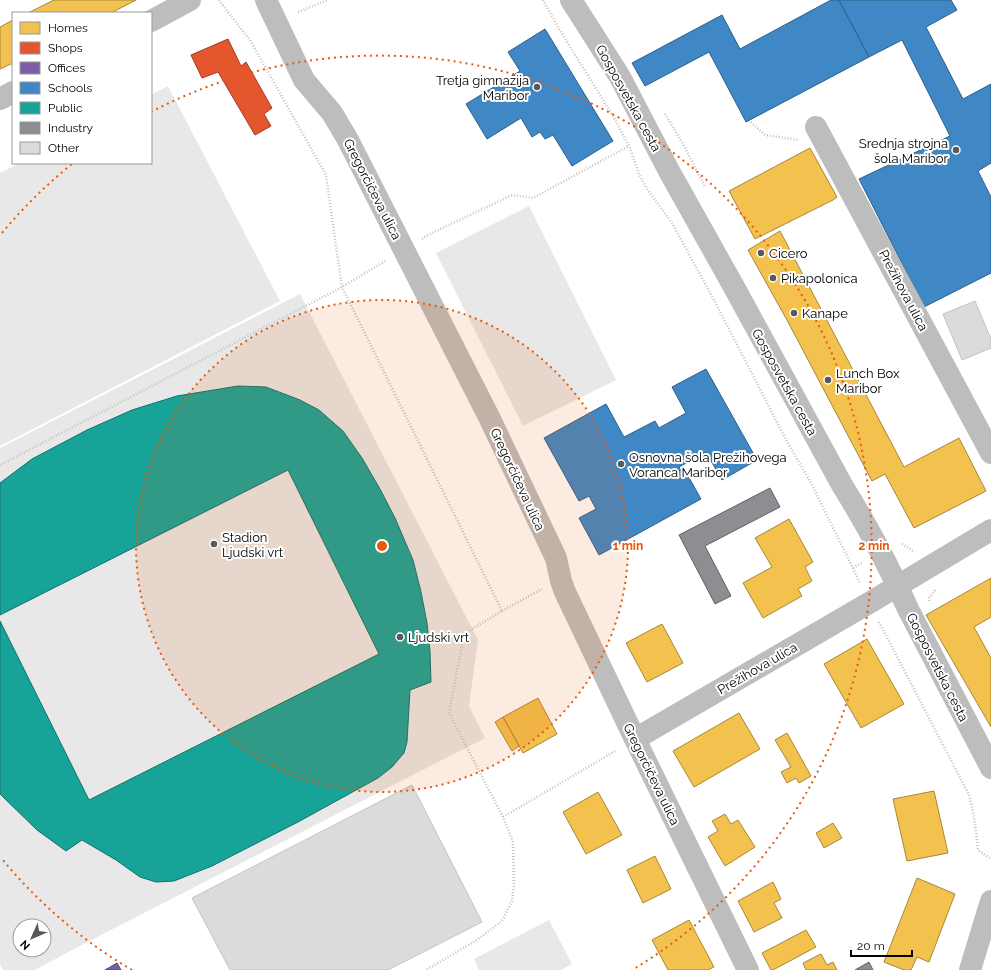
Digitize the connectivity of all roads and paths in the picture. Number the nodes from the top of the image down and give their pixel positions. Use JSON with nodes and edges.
{"nodes":[{"id":1,"x":190,"y":0,"type":"edge"},
{"id":2,"x":220,"y":0,"type":"edge"},
{"id":3,"x":266,"y":0,"type":"edge"},
{"id":4,"x":328,"y":0,"type":"edge"},
{"id":5,"x":542,"y":0,"type":"edge"},
{"id":6,"x":570,"y":0,"type":"edge"},
{"id":7,"x":298,"y":12,"type":"dead end"},
{"id":8,"x":152,"y":19,"type":"edge"},
{"id":9,"x":12,"y":93,"type":"edge"},
{"id":10,"x":0,"y":99,"type":"edge"},
{"id":11,"x":751,"y":122,"type":"dead end"},
{"id":12,"x":821,"y":136,"type":"joint"},
{"id":13,"x":629,"y":146,"type":"junction"},
{"id":14,"x":405,"y":251,"type":"junction"},
{"id":15,"x":342,"y":287,"type":"junction"},
{"id":16,"x":991,"y":453,"type":"edge"},
{"id":17,"x":0,"y":465,"type":"edge"},
{"id":18,"x":991,"y":530,"type":"edge"},
{"id":19,"x":561,"y":581,"type":"junction"},
{"id":20,"x":897,"y":585,"type":"junction"},
{"id":21,"x":869,"y":603,"type":"junction"},
{"id":22,"x":502,"y":611,"type":"junction"},
{"id":23,"x":635,"y":739,"type":"junction"},
{"id":24,"x":991,"y":768,"type":"edge"},
{"id":25,"x":503,"y":817,"type":"junction"},
{"id":26,"x":991,"y":859,"type":"edge"},
{"id":27,"x":991,"y":901,"type":"edge"},
{"id":28,"x":428,"y":970,"type":"edge"},
{"id":29,"x":748,"y":970,"type":"edge"},
{"id":30,"x":970,"y":970,"type":"edge"}],
"edges":[{"from":1,"to":8,"type":"street"},
{"from":2,"to":15,"type":"path"},
{"from":3,"to":14,"type":"street","name":"Gregorčičeva ulica"},
{"from":4,"to":7,"type":"path"},
{"from":5,"to":13,"type":"path"},
{"from":6,"to":20,"type":"street","name":"Gosposvetska cesta"},
{"from":9,"to":10,"type":"street"},
{"from":11,"to":12,"type":"path"},
{"from":12,"to":16,"type":"street","name":"Prežihova ulica"},
{"from":13,"to":14,"type":"path"},
{"from":13,"to":21,"type":"path"},
{"from":14,"to":15,"type":"path"},
{"from":14,"to":19,"type":"street","name":"Gregorčičeva ulica"},
{"from":15,"to":17,"type":"path"},
{"from":15,"to":22,"type":"path"},
{"from":18,"to":20,"type":"street","name":"Prežihova ulica"},
{"from":19,"to":22,"type":"path"},
{"from":19,"to":23,"type":"street","name":"Gregorčičeva ulica"},
{"from":20,"to":21,"type":"street","name":"Prežihova ulica"},
{"from":20,"to":24,"type":"street","name":"Gosposvetska cesta"},
{"from":21,"to":23,"type":"street","name":"Prežihova ulica"},
{"from":21,"to":26,"type":"path"},
{"from":22,"to":25,"type":"path"},
{"from":23,"to":25,"type":"path"},
{"from":23,"to":29,"type":"street","name":"Gregorčičeva ulica"},
{"from":25,"to":28,"type":"path"},
{"from":27,"to":30,"type":"street"}]}
